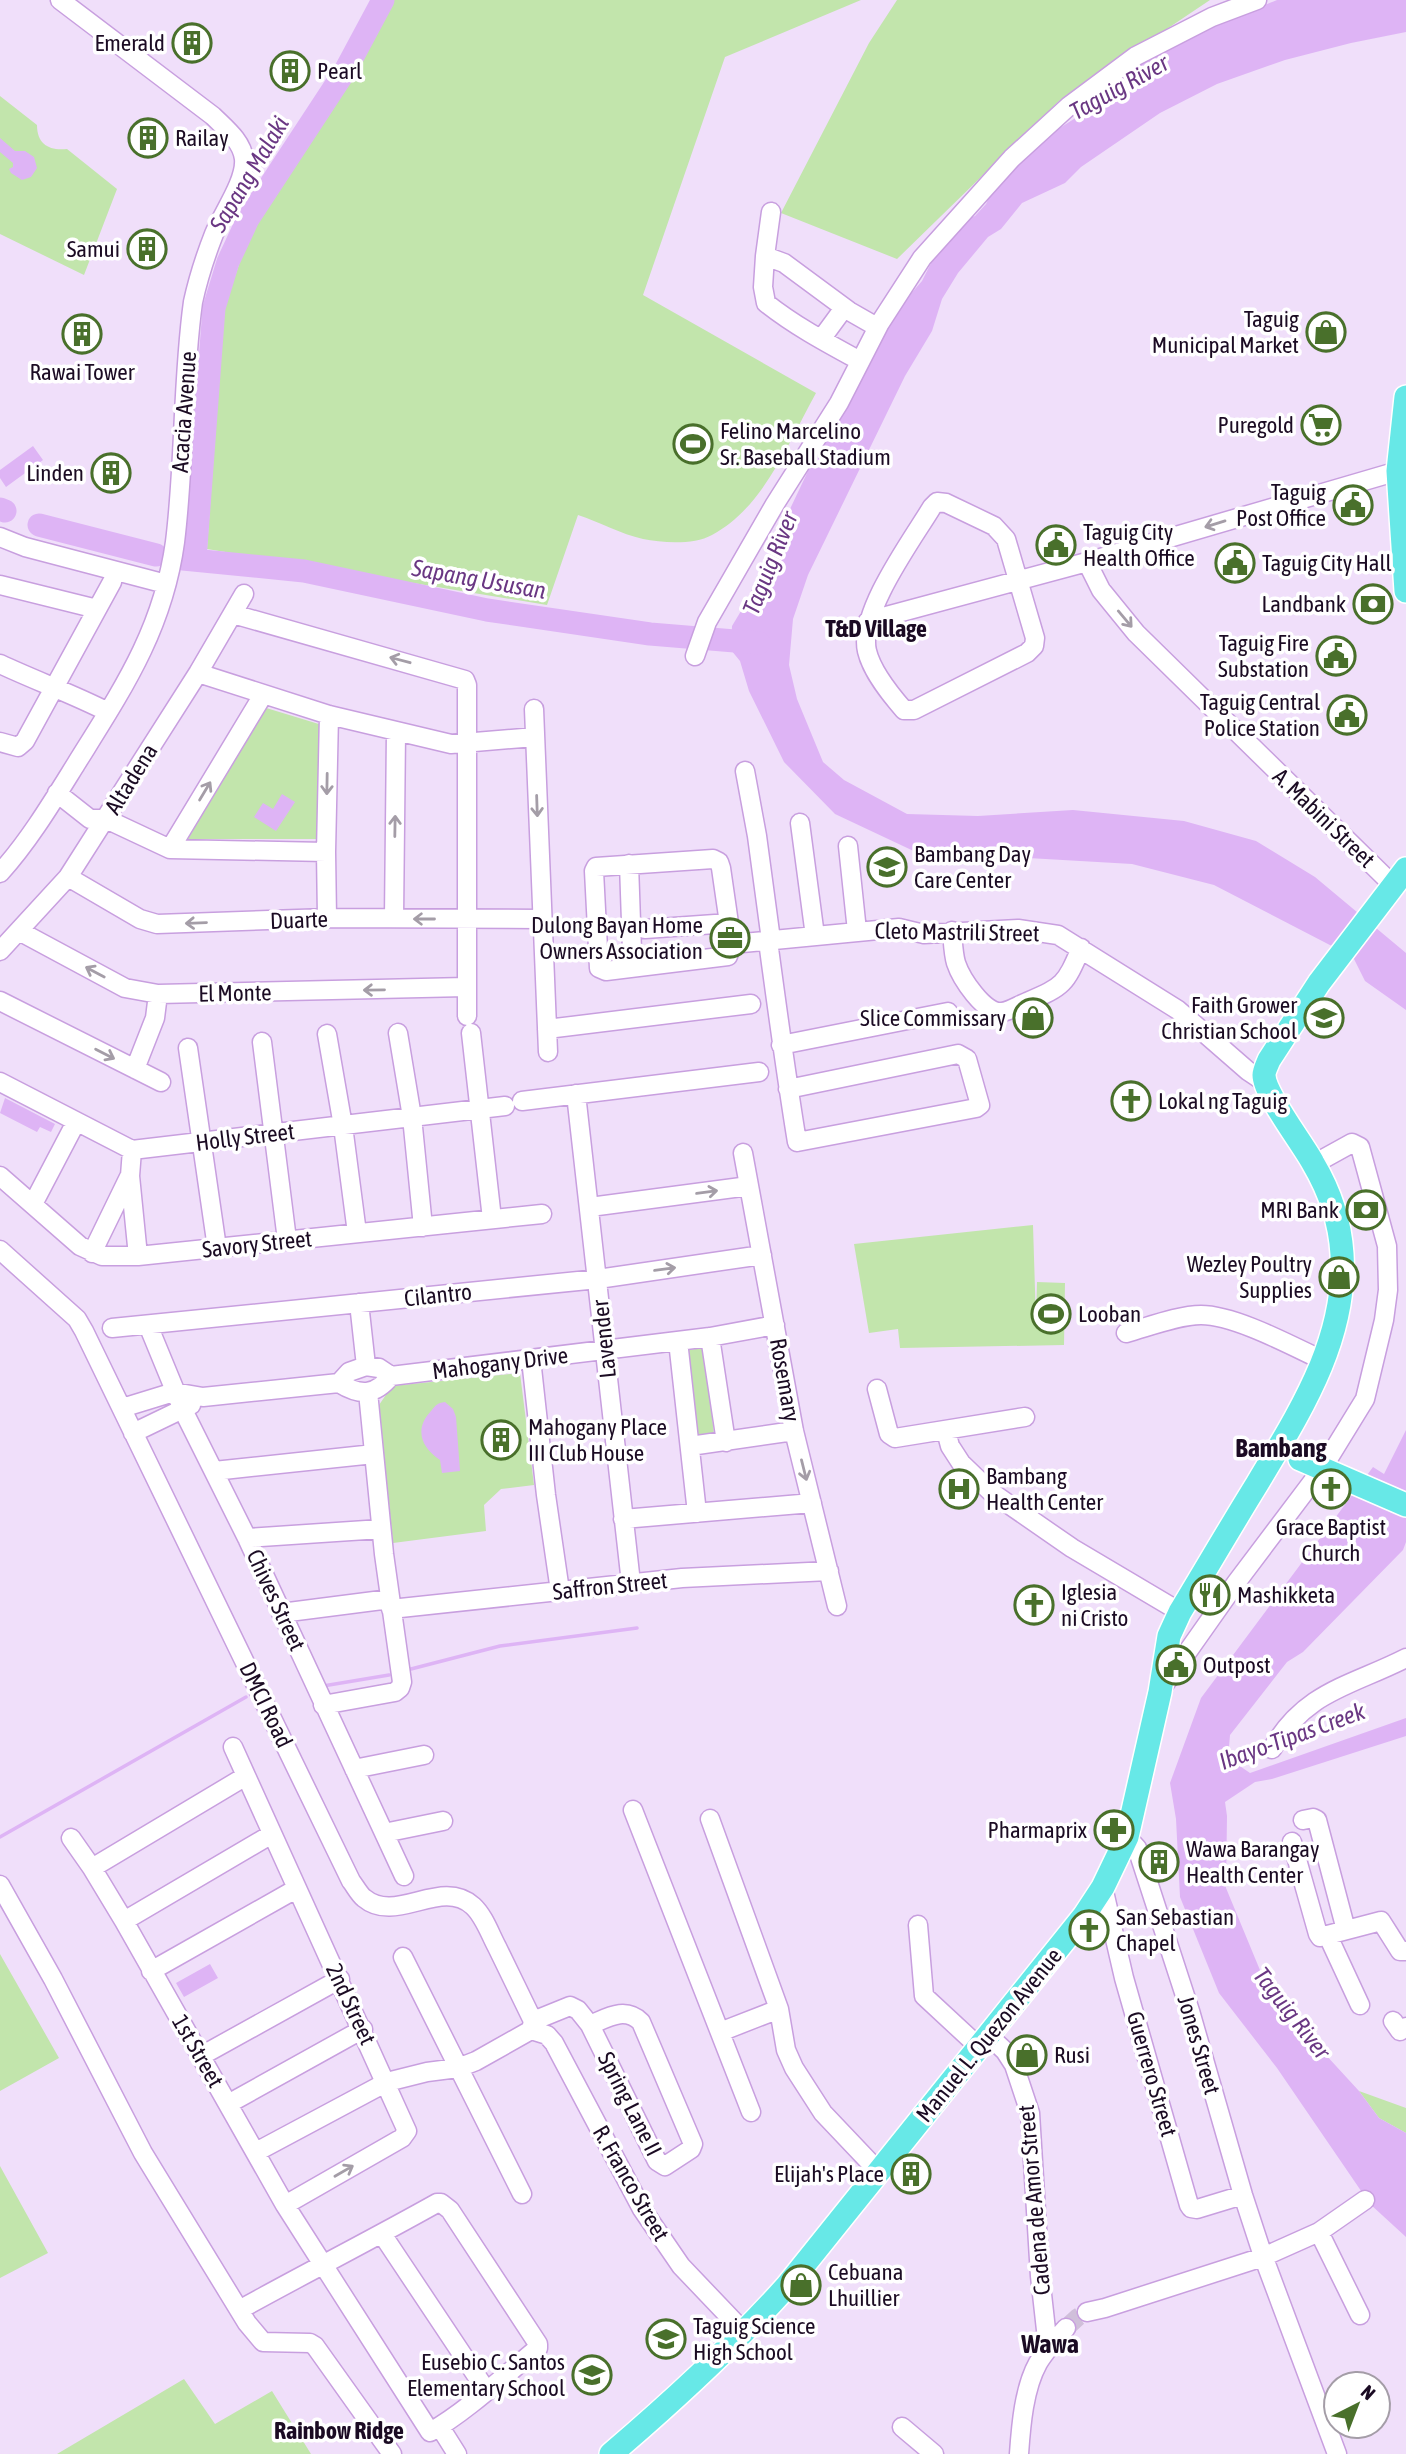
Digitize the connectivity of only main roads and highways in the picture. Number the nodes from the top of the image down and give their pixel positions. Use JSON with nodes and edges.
{"nodes":[{"id":1,"x":1406,"y":397,"type":"edge"},
{"id":2,"x":1406,"y":591,"type":"edge"},
{"id":3,"x":1400,"y":878,"type":"edge"},
{"id":4,"x":1289,"y":1452,"type":"junction"},
{"id":5,"x":1406,"y":1504,"type":"edge"},
{"id":6,"x":611,"y":2454,"type":"edge"}],
"edges":[{"from":1,"to":2,"type":"main road"},
{"from":3,"to":4,"type":"main road","name":"Manuel L. Quezon Avenue"},
{"from":4,"to":5,"type":"main road"},
{"from":4,"to":6,"type":"main road","name":"Manuel L. Quezon Avenue"}]}
